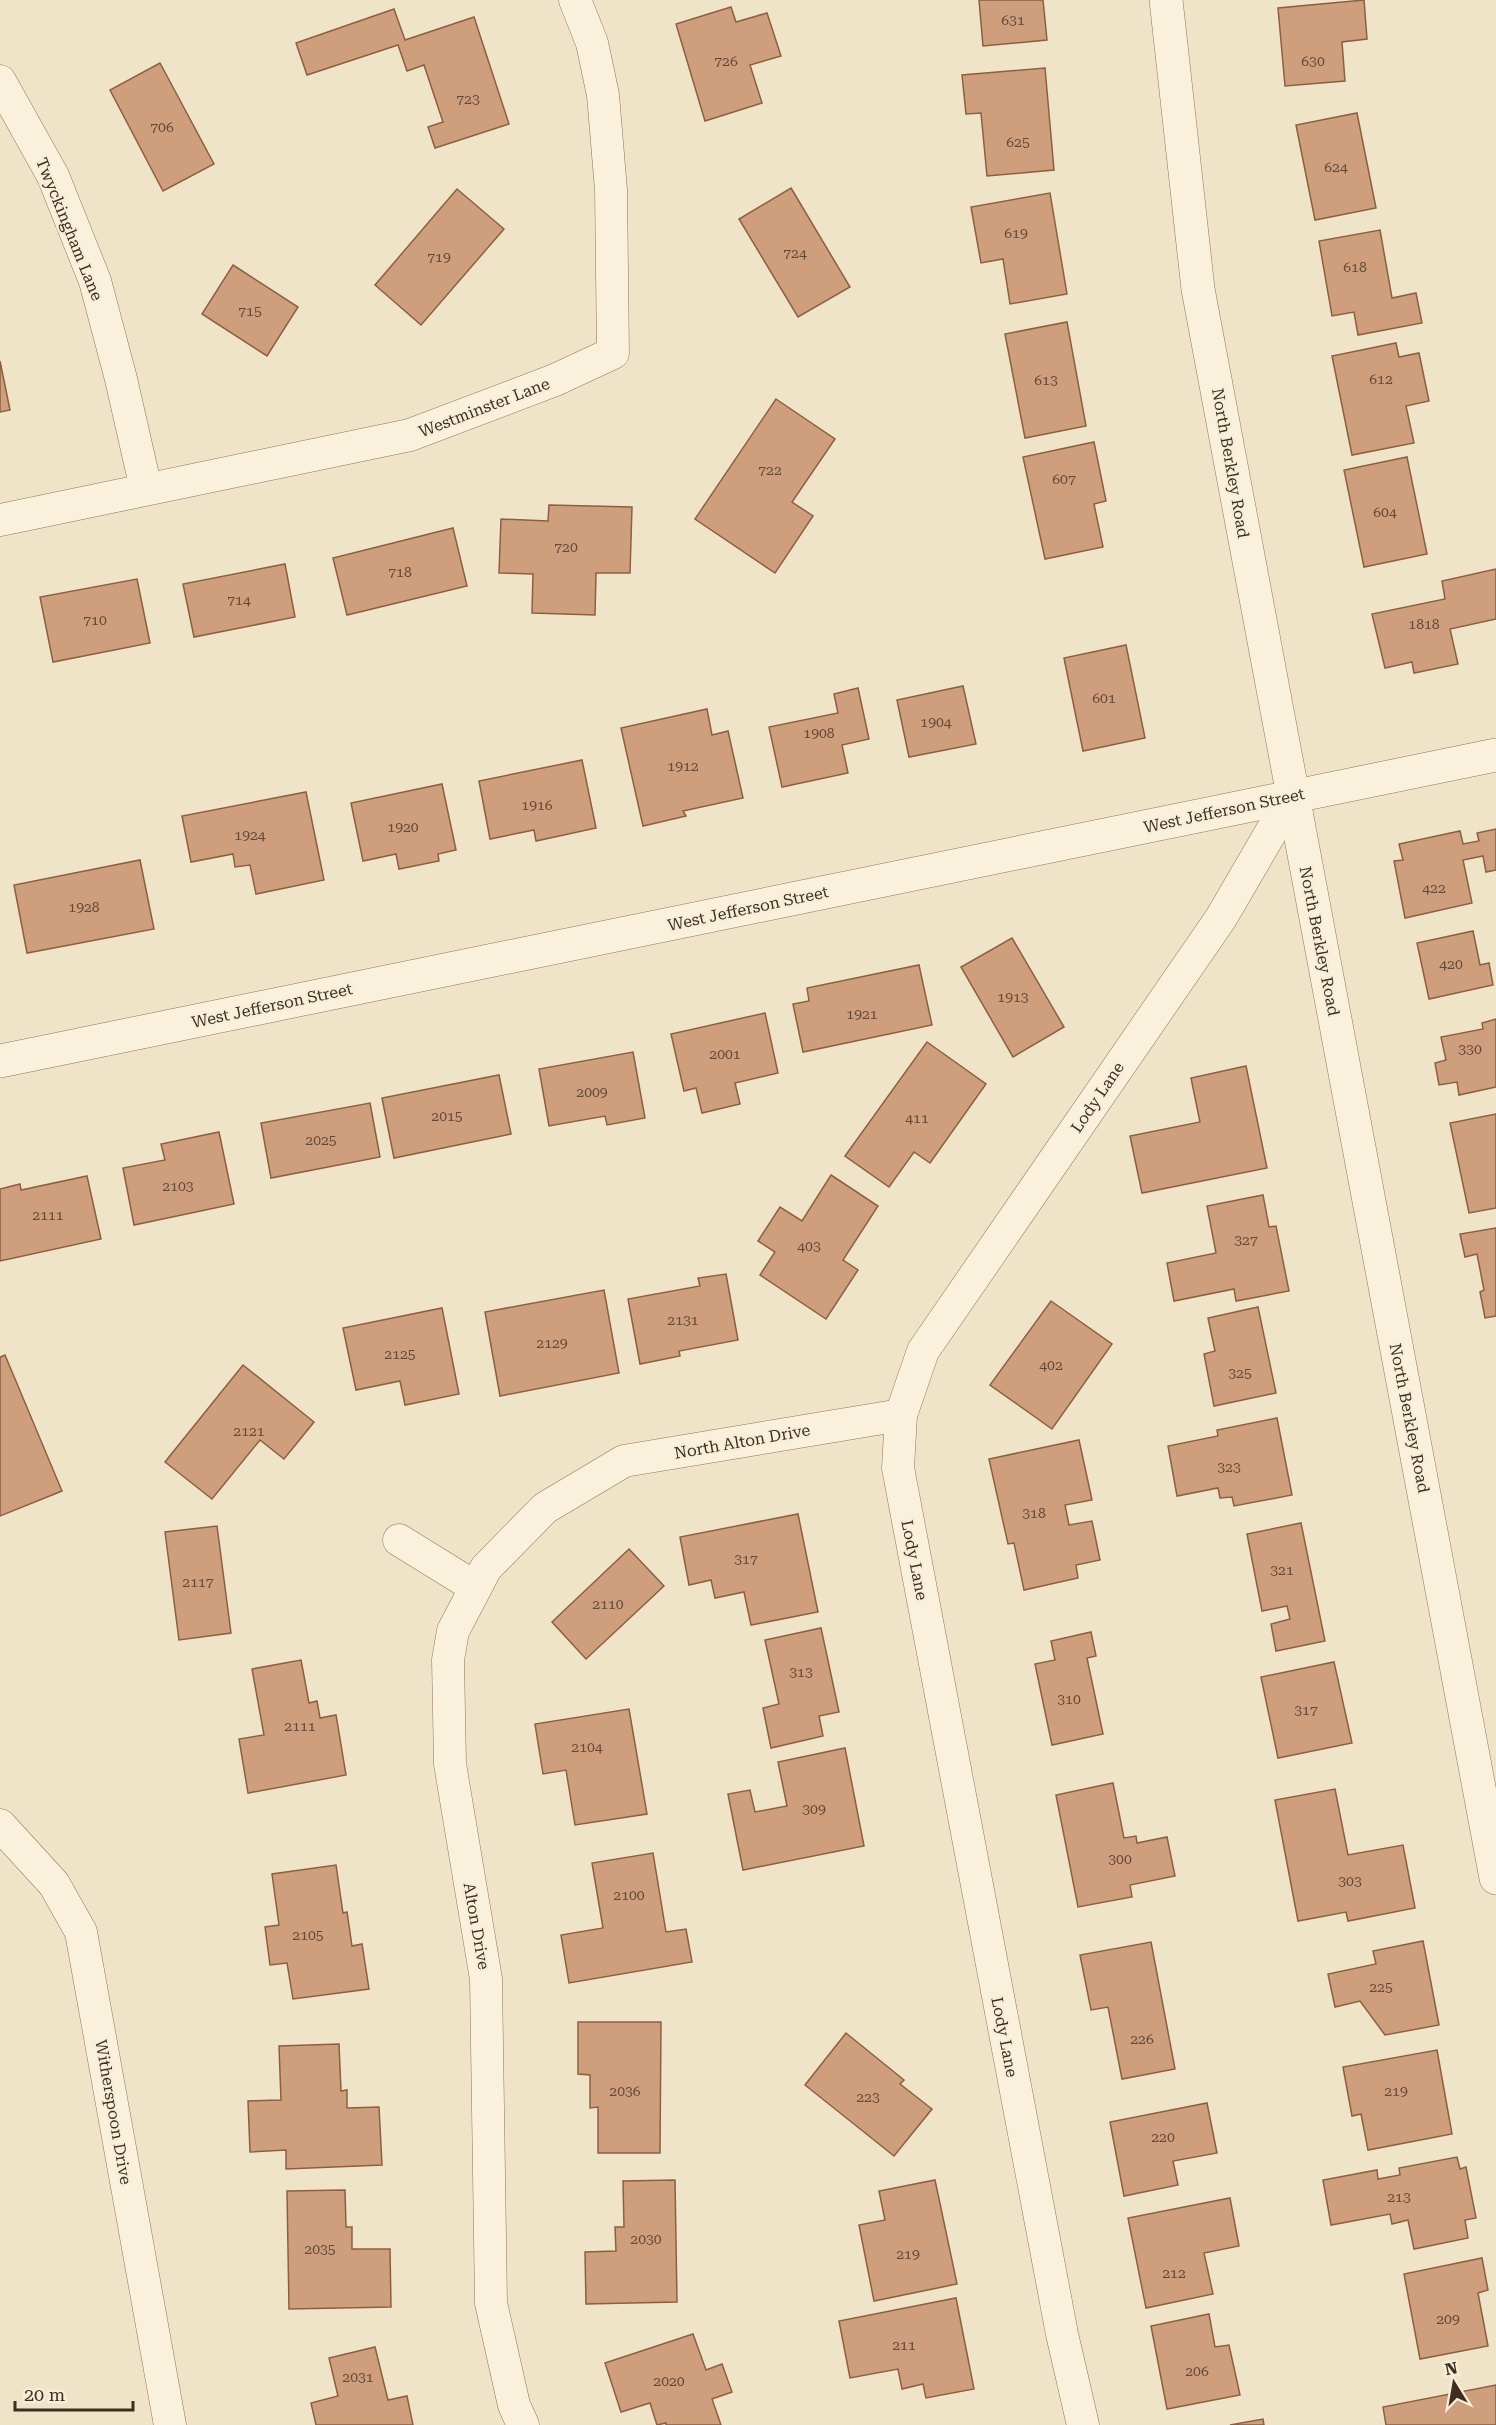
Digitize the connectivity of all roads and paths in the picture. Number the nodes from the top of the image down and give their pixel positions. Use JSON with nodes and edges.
{"nodes":[{"id":1,"x":575,"y":0,"type":"edge"},
{"id":2,"x":1166,"y":0,"type":"edge"},
{"id":3,"x":0,"y":81,"type":"edge"},
{"id":4,"x":146,"y":489,"type":"junction"},
{"id":5,"x":0,"y":520,"type":"edge"},
{"id":6,"x":1496,"y":755,"type":"edge"},
{"id":7,"x":1292,"y":796,"type":"junction"},
{"id":8,"x":0,"y":1061,"type":"edge"},
{"id":9,"x":901,"y":1414,"type":"junction"},
{"id":10,"x":588,"y":1482,"type":"joint"},
{"id":11,"x":399,"y":1540,"type":"dead end"},
{"id":12,"x":475,"y":1587,"type":"junction"},
{"id":13,"x":0,"y":1825,"type":"edge"},
{"id":14,"x":1492,"y":1839,"type":"edge"},
{"id":15,"x":1496,"y":1878,"type":"edge"},
{"id":16,"x":170,"y":2425,"type":"edge"},
{"id":17,"x":523,"y":2425,"type":"edge"},
{"id":18,"x":1083,"y":2425,"type":"edge"}],
"edges":[{"from":1,"to":4,"type":"street","name":"Westminster Lane"},
{"from":2,"to":7,"type":"street","name":"North Berkley Road"},
{"from":3,"to":4,"type":"street","name":"Twyckingham Lane"},
{"from":4,"to":5,"type":"street","name":"Westminster Lane"},
{"from":6,"to":7,"type":"street","name":"West Jefferson Street"},
{"from":7,"to":8,"type":"street","name":"West Jefferson Street"},
{"from":7,"to":9,"type":"street","name":"Lody Lane"},
{"from":7,"to":14,"type":"street","name":"North Berkley Road"},
{"from":9,"to":10,"type":"street","name":"North Alton Drive"},
{"from":9,"to":18,"type":"street","name":"Lody Lane"},
{"from":10,"to":12,"type":"street","name":"Alton Drive"},
{"from":11,"to":12,"type":"street"},
{"from":12,"to":17,"type":"street","name":"Alton Drive"},
{"from":13,"to":16,"type":"street","name":"Witherspoon Drive"},
{"from":14,"to":15,"type":"street","name":"North Berkley Road"}]}
